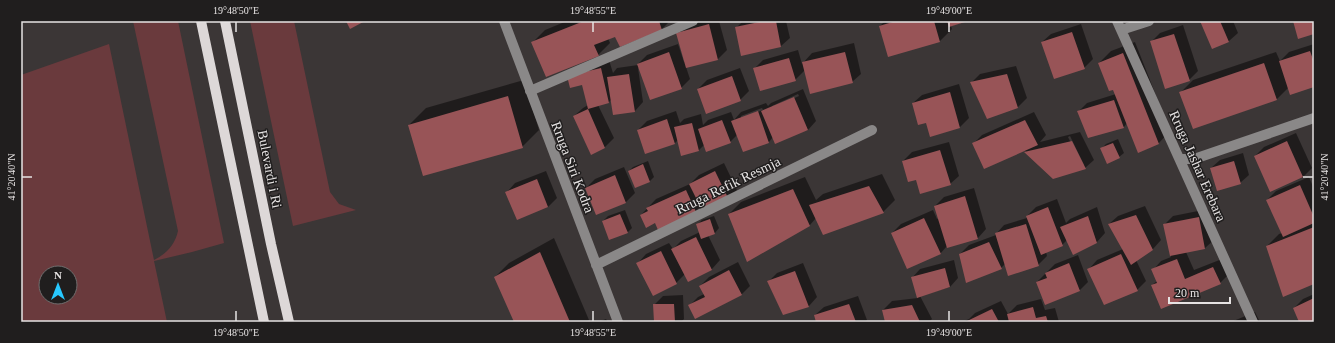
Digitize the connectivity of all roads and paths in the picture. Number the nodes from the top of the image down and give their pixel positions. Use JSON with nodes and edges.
{"nodes":[{"id":1,"x":201,"y":21,"type":"edge"},
{"id":2,"x":225,"y":21,"type":"edge"},
{"id":3,"x":504,"y":21,"type":"edge"},
{"id":4,"x":693,"y":21,"type":"edge"},
{"id":5,"x":1149,"y":21,"type":"edge"},
{"id":6,"x":1119,"y":26,"type":"edge"},
{"id":7,"x":530,"y":91,"type":"junction"},
{"id":8,"x":1314,"y":118,"type":"edge"},
{"id":9,"x":872,"y":130,"type":"dead end"},
{"id":10,"x":1180,"y":159,"type":"junction"},
{"id":11,"x":596,"y":265,"type":"junction"},
{"id":12,"x":264,"y":322,"type":"edge"},
{"id":13,"x":289,"y":322,"type":"edge"},
{"id":14,"x":618,"y":322,"type":"edge"},
{"id":15,"x":1253,"y":322,"type":"edge"}],
"edges":[{"from":1,"to":12,"type":"main road"},
{"from":2,"to":13,"type":"main road","name":"Bulevardi i Ri"},
{"from":3,"to":7,"type":"street","name":"Rruga Siri Kodra"},
{"from":4,"to":7,"type":"street"},
{"from":5,"to":6,"type":"street"},
{"from":6,"to":10,"type":"street","name":"Rruga Jashar Erebara"},
{"from":7,"to":11,"type":"street","name":"Rruga Siri Kodra"},
{"from":8,"to":10,"type":"street"},
{"from":9,"to":11,"type":"street","name":"Rruga Refik Resmja"},
{"from":10,"to":15,"type":"street","name":"Rruga Jashar Erebara"},
{"from":11,"to":14,"type":"street","name":"Rruga Siri Kodra"}]}
